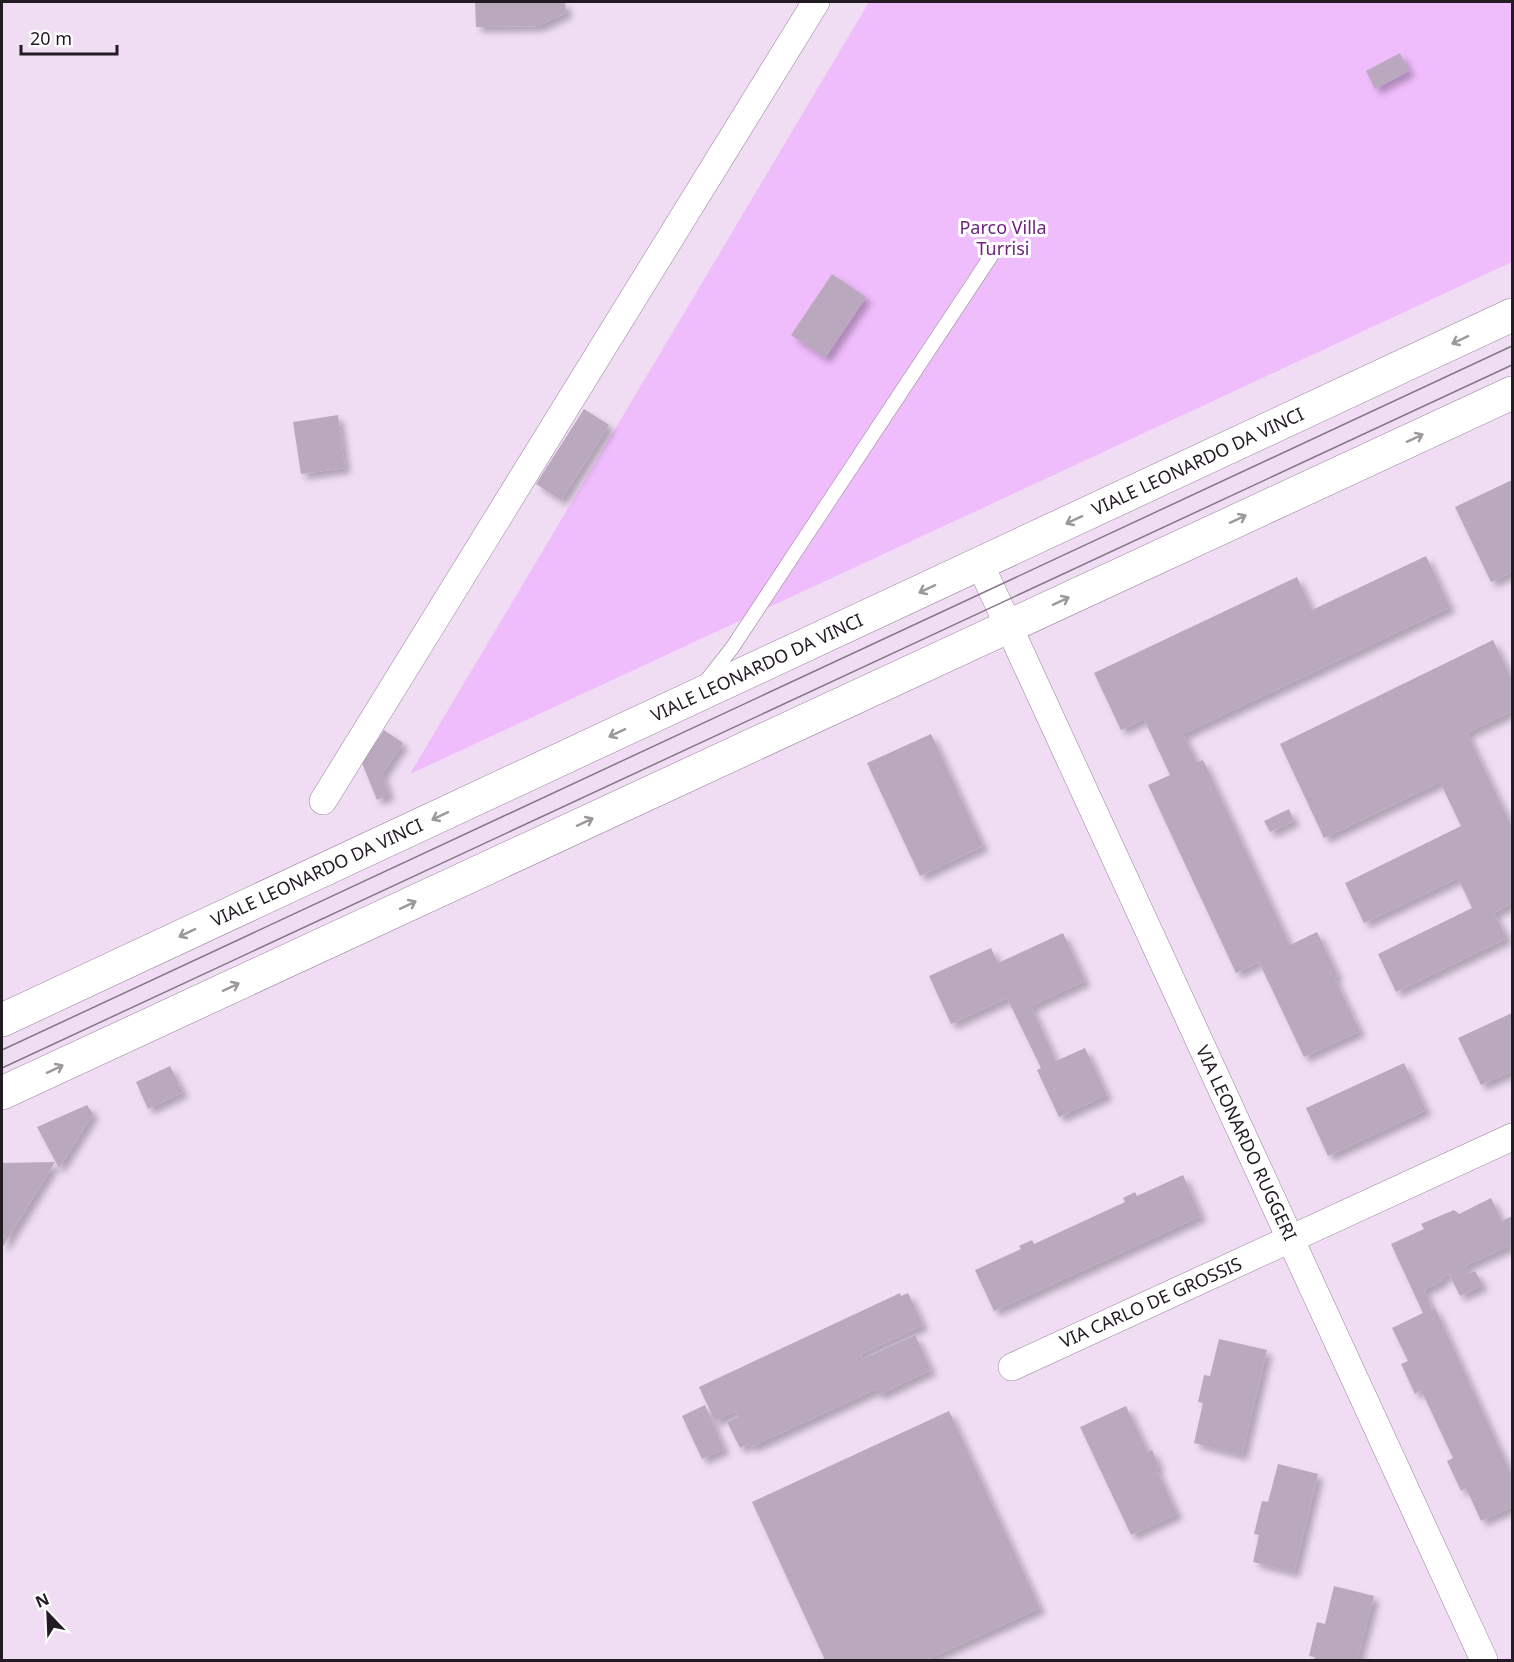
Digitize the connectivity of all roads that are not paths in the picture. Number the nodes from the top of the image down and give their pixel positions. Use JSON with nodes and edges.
{"nodes":[{"id":1,"x":816,"y":2,"type":"edge"},
{"id":2,"x":995,"y":249,"type":"dead end"},
{"id":3,"x":1512,"y":315,"type":"edge"},
{"id":4,"x":1512,"y":393,"type":"edge"},
{"id":5,"x":980,"y":564,"type":"junction"},
{"id":6,"x":1008,"y":626,"type":"junction"},
{"id":7,"x":693,"y":698,"type":"junction"},
{"id":8,"x":322,"y":801,"type":"dead end"},
{"id":9,"x":2,"y":1020,"type":"edge"},
{"id":10,"x":2,"y":1093,"type":"edge"},
{"id":11,"x":1512,"y":1137,"type":"edge"},
{"id":12,"x":1290,"y":1240,"type":"junction"},
{"id":13,"x":1012,"y":1366,"type":"dead end"},
{"id":14,"x":1484,"y":1660,"type":"edge"}],
"edges":[{"from":1,"to":8,"type":"street"},
{"from":2,"to":7,"type":"lane"},
{"from":3,"to":5,"type":"street","name":"VIALE LEONARDO DA VINCI","one_way":true},
{"from":6,"to":4,"type":"street","one_way":true},
{"from":5,"to":6,"type":"street","name":"VIA LEONARDO RUGGERI"},
{"from":5,"to":7,"type":"street","name":"VIALE LEONARDO DA VINCI","one_way":true},
{"from":10,"to":6,"type":"street","one_way":true},
{"from":6,"to":12,"type":"street","name":"VIA LEONARDO RUGGERI"},
{"from":7,"to":9,"type":"street","name":"VIALE LEONARDO DA VINCI","one_way":true},
{"from":11,"to":12,"type":"street","name":"VIA CARLO DE GROSSIS"},
{"from":12,"to":13,"type":"street","name":"VIA CARLO DE GROSSIS"},
{"from":12,"to":14,"type":"street","name":"VIA LEONARDO RUGGERI"}]}
